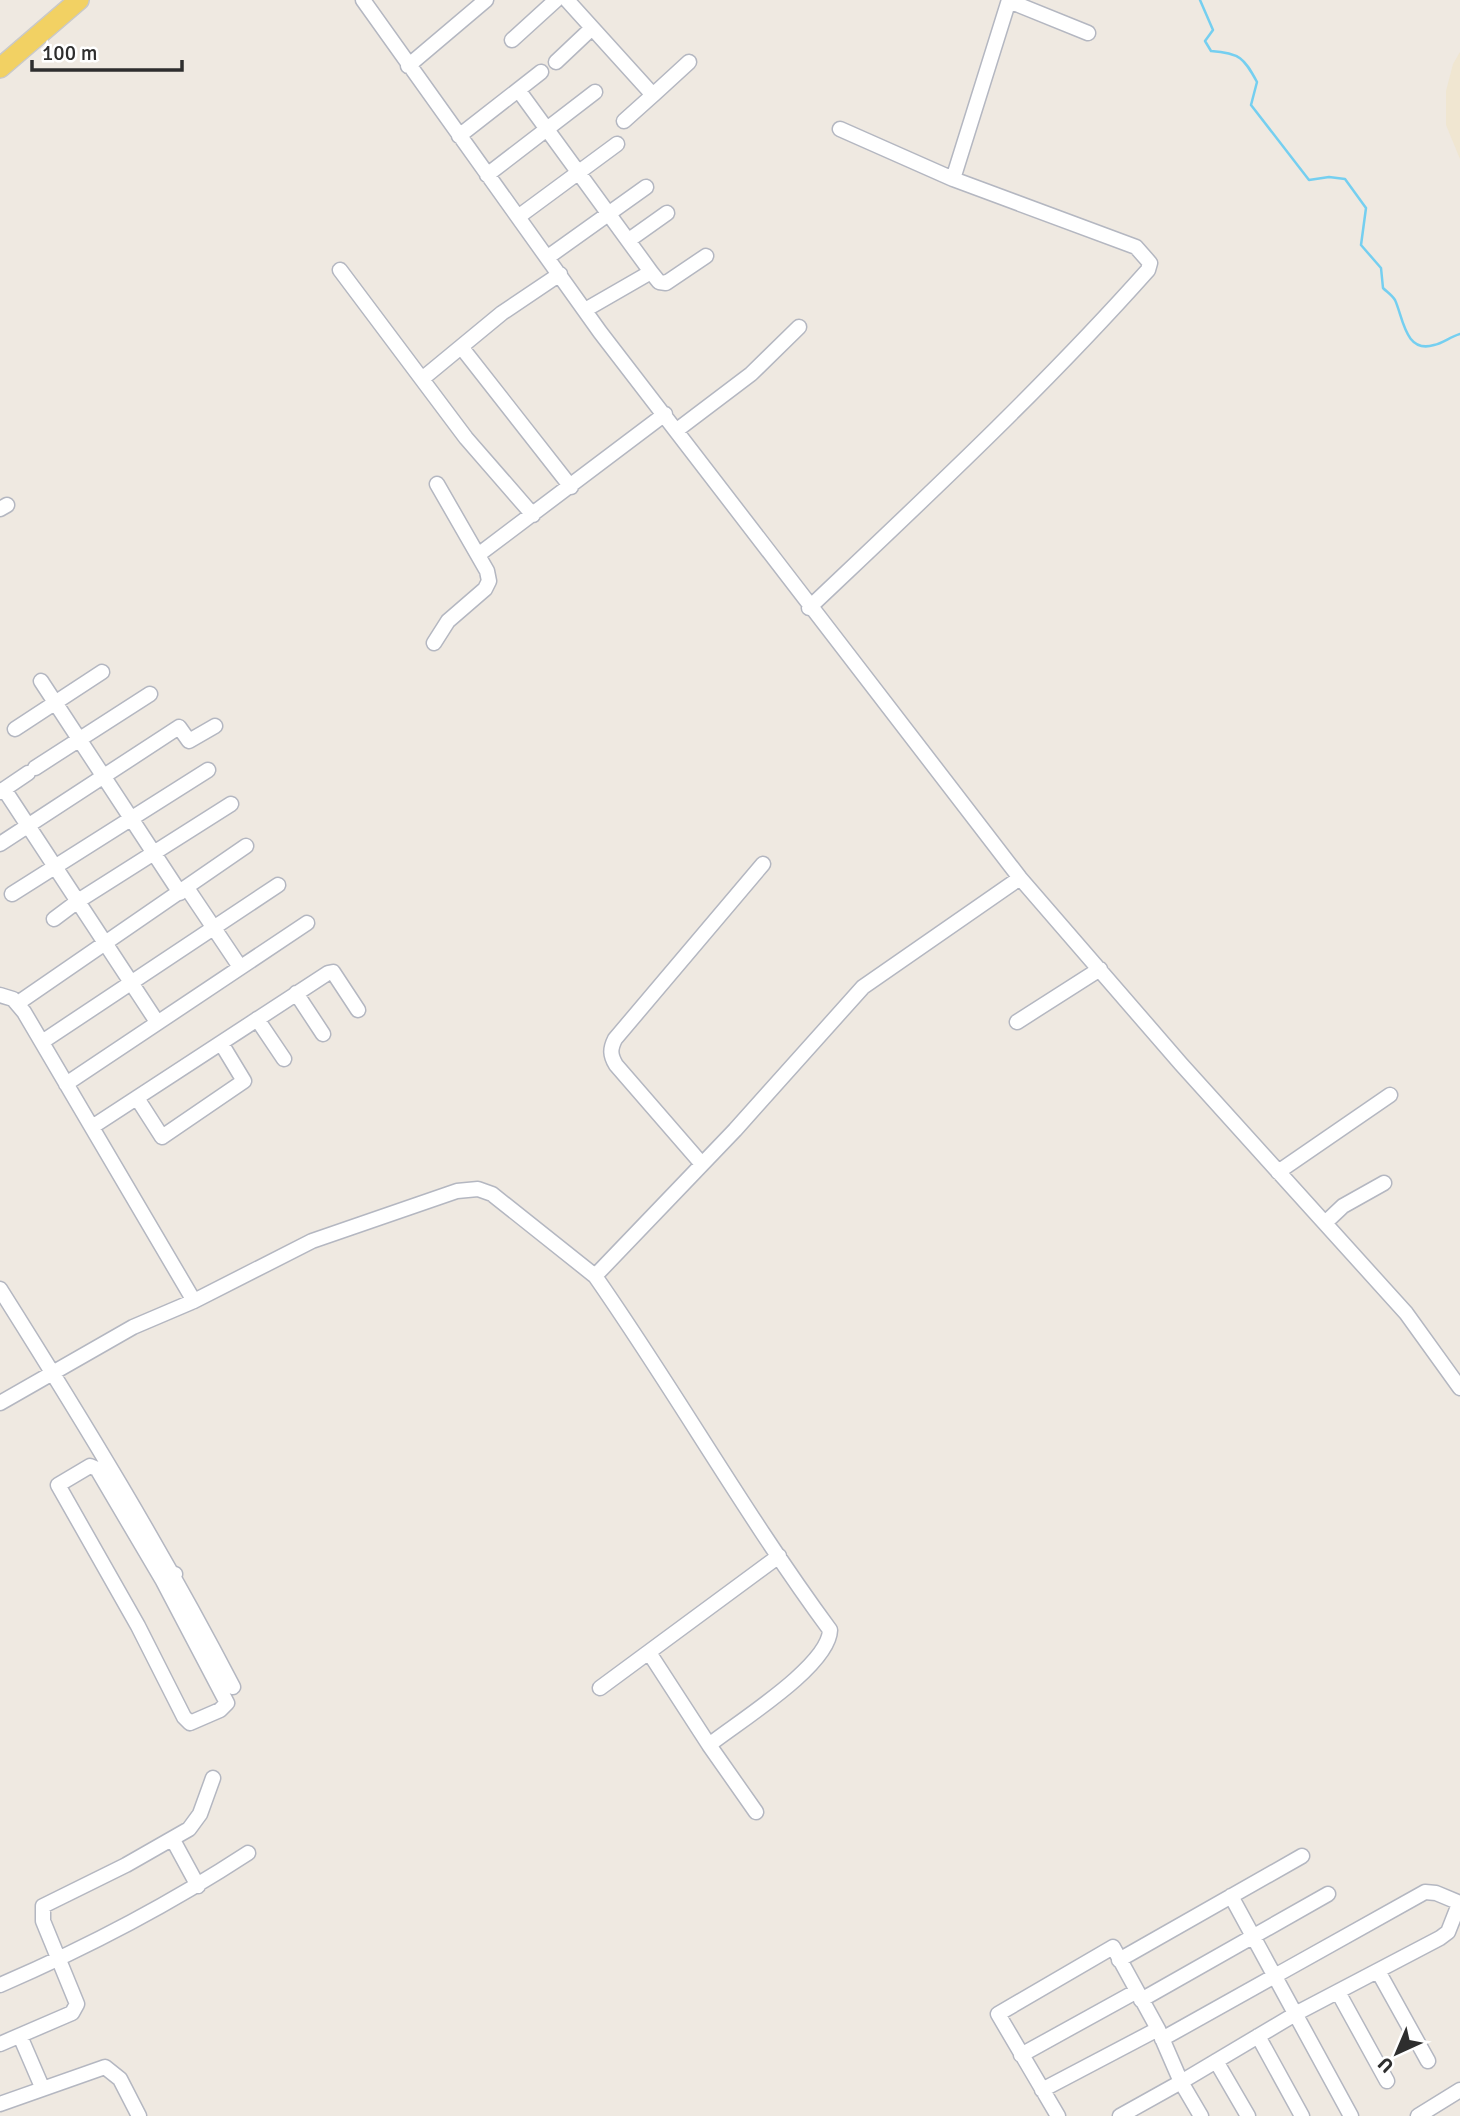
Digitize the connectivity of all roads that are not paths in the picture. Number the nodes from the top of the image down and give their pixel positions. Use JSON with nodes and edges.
{"nodes":[{"id":1,"x":79,"y":0,"type":"edge"},
{"id":2,"x":363,"y":0,"type":"edge"},
{"id":3,"x":486,"y":0,"type":"edge"},
{"id":4,"x":556,"y":0,"type":"edge"},
{"id":5,"x":568,"y":0,"type":"edge"},
{"id":6,"x":1009,"y":1,"type":"edge"},
{"id":7,"x":592,"y":28,"type":"junction"},
{"id":8,"x":1088,"y":33,"type":"dead end"},
{"id":9,"x":512,"y":40,"type":"dead end"},
{"id":10,"x":556,"y":62,"type":"dead end"},
{"id":11,"x":690,"y":62,"type":"dead end"},
{"id":12,"x":408,"y":66,"type":"junction"},
{"id":13,"x":0,"y":68,"type":"edge"},
{"id":14,"x":541,"y":72,"type":"dead end"},
{"id":15,"x":519,"y":91,"type":"junction"},
{"id":16,"x":595,"y":92,"type":"dead end"},
{"id":17,"x":653,"y":95,"type":"junction"},
{"id":18,"x":624,"y":121,"type":"dead end"},
{"id":19,"x":840,"y":129,"type":"dead end"},
{"id":20,"x":547,"y":130,"type":"junction"},
{"id":21,"x":459,"y":136,"type":"junction"},
{"id":22,"x":617,"y":144,"type":"dead end"},
{"id":23,"x":578,"y":172,"type":"junction"},
{"id":24,"x":487,"y":174,"type":"junction"},
{"id":25,"x":953,"y":179,"type":"junction"},
{"id":26,"x":646,"y":187,"type":"dead end"},
{"id":27,"x":610,"y":213,"type":"junction"},
{"id":28,"x":667,"y":213,"type":"dead end"},
{"id":29,"x":518,"y":217,"type":"junction"},
{"id":30,"x":629,"y":240,"type":"junction"},
{"id":31,"x":706,"y":256,"type":"dead end"},
{"id":32,"x":548,"y":257,"type":"junction"},
{"id":33,"x":340,"y":270,"type":"dead end"},
{"id":34,"x":651,"y":271,"type":"junction"},
{"id":35,"x":559,"y":274,"type":"junction"},
{"id":36,"x":584,"y":310,"type":"junction"},
{"id":37,"x":799,"y":327,"type":"dead end"},
{"id":38,"x":462,"y":348,"type":"junction"},
{"id":39,"x":422,"y":379,"type":"junction"},
{"id":40,"x":665,"y":414,"type":"junction"},
{"id":41,"x":677,"y":430,"type":"junction"},
{"id":42,"x":438,"y":484,"type":"dead end"},
{"id":43,"x":571,"y":487,"type":"junction"},
{"id":44,"x":533,"y":515,"type":"junction"},
{"id":45,"x":478,"y":555,"type":"junction"},
{"id":46,"x":809,"y":608,"type":"junction"},
{"id":47,"x":434,"y":643,"type":"dead end"},
{"id":48,"x":102,"y":672,"type":"dead end"},
{"id":49,"x":41,"y":681,"type":"dead end"},
{"id":50,"x":150,"y":694,"type":"dead end"},
{"id":51,"x":56,"y":703,"type":"junction"},
{"id":52,"x":215,"y":726,"type":"dead end"},
{"id":53,"x":15,"y":729,"type":"dead end"},
{"id":54,"x":80,"y":740,"type":"junction"},
{"id":55,"x":208,"y":770,"type":"dead end"},
{"id":56,"x":105,"y":779,"type":"junction"},
{"id":57,"x":2,"y":790,"type":"edge"},
{"id":58,"x":231,"y":804,"type":"dead end"},
{"id":59,"x":132,"y":819,"type":"junction"},
{"id":60,"x":28,"y":826,"type":"junction"},
{"id":61,"x":0,"y":844,"type":"edge"},
{"id":62,"x":246,"y":846,"type":"dead end"},
{"id":63,"x":154,"y":853,"type":"junction"},
{"id":64,"x":763,"y":864,"type":"dead end"},
{"id":65,"x":55,"y":866,"type":"junction"},
{"id":66,"x":1020,"y":878,"type":"junction"},
{"id":67,"x":278,"y":884,"type":"dead end"},
{"id":68,"x":183,"y":890,"type":"junction"},
{"id":69,"x":12,"y":894,"type":"dead end"},
{"id":70,"x":78,"y":901,"type":"junction"},
{"id":71,"x":54,"y":919,"type":"dead end"},
{"id":72,"x":307,"y":923,"type":"dead end"},
{"id":73,"x":213,"y":927,"type":"junction"},
{"id":74,"x":106,"y":943,"type":"junction"},
{"id":75,"x":240,"y":967,"type":"junction"},
{"id":76,"x":1100,"y":969,"type":"junction"},
{"id":77,"x":131,"y":982,"type":"junction"},
{"id":78,"x":296,"y":993,"type":"junction"},
{"id":79,"x":0,"y":995,"type":"edge"},
{"id":80,"x":18,"y":1003,"type":"junction"},
{"id":81,"x":358,"y":1010,"type":"dead end"},
{"id":82,"x":257,"y":1019,"type":"junction"},
{"id":83,"x":157,"y":1022,"type":"junction"},
{"id":84,"x":1017,"y":1022,"type":"dead end"},
{"id":85,"x":323,"y":1034,"type":"dead end"},
{"id":86,"x":42,"y":1042,"type":"junction"},
{"id":87,"x":221,"y":1043,"type":"junction"},
{"id":88,"x":284,"y":1059,"type":"dead end"},
{"id":89,"x":66,"y":1084,"type":"junction"},
{"id":90,"x":1390,"y":1096,"type":"dead end"},
{"id":91,"x":136,"y":1098,"type":"junction"},
{"id":92,"x":95,"y":1125,"type":"junction"},
{"id":93,"x":701,"y":1163,"type":"junction"},
{"id":94,"x":123,"y":1164,"type":"dead end"},
{"id":95,"x":1279,"y":1172,"type":"junction"},
{"id":96,"x":1384,"y":1183,"type":"dead end"},
{"id":97,"x":1325,"y":1223,"type":"junction"},
{"id":98,"x":595,"y":1276,"type":"junction"},
{"id":99,"x":0,"y":1289,"type":"edge"},
{"id":100,"x":194,"y":1301,"type":"junction"},
{"id":101,"x":53,"y":1373,"type":"junction"},
{"id":102,"x":1460,"y":1388,"type":"edge"},
{"id":103,"x":0,"y":1403,"type":"edge"},
{"id":104,"x":779,"y":1556,"type":"junction"},
{"id":105,"x":169,"y":1578,"type":"junction"},
{"id":106,"x":650,"y":1654,"type":"junction"},
{"id":107,"x":233,"y":1687,"type":"dead end"},
{"id":108,"x":600,"y":1688,"type":"dead end"},
{"id":109,"x":709,"y":1745,"type":"junction"},
{"id":110,"x":213,"y":1778,"type":"dead end"},
{"id":111,"x":756,"y":1812,"type":"dead end"},
{"id":112,"x":173,"y":1840,"type":"junction"},
{"id":113,"x":248,"y":1853,"type":"dead end"},
{"id":114,"x":1302,"y":1856,"type":"dead end"},
{"id":115,"x":198,"y":1885,"type":"junction"},
{"id":116,"x":1328,"y":1894,"type":"dead end"},
{"id":117,"x":1231,"y":1896,"type":"junction"},
{"id":118,"x":1460,"y":1904,"type":"edge"},
{"id":119,"x":1253,"y":1936,"type":"junction"},
{"id":120,"x":60,"y":1958,"type":"junction"},
{"id":121,"x":1119,"y":1959,"type":"junction"},
{"id":122,"x":1378,"y":1971,"type":"junction"},
{"id":123,"x":1275,"y":1975,"type":"junction"},
{"id":124,"x":0,"y":1985,"type":"edge"},
{"id":125,"x":1338,"y":1992,"type":"junction"},
{"id":126,"x":1139,"y":1995,"type":"junction"},
{"id":127,"x":1297,"y":2013,"type":"junction"},
{"id":128,"x":1160,"y":2034,"type":"junction"},
{"id":129,"x":20,"y":2036,"type":"junction"},
{"id":130,"x":1258,"y":2036,"type":"junction"},
{"id":131,"x":0,"y":2044,"type":"edge"},
{"id":132,"x":1021,"y":2055,"type":"junction"},
{"id":133,"x":1216,"y":2061,"type":"junction"},
{"id":134,"x":1428,"y":2061,"type":"dead end"},
{"id":135,"x":1387,"y":2081,"type":"dead end"},
{"id":136,"x":1181,"y":2082,"type":"junction"},
{"id":137,"x":42,"y":2087,"type":"junction"},
{"id":138,"x":1042,"y":2090,"type":"junction"},
{"id":139,"x":1460,"y":2090,"type":"edge"},
{"id":140,"x":0,"y":2104,"type":"edge"},
{"id":141,"x":139,"y":2116,"type":"edge"},
{"id":142,"x":1058,"y":2116,"type":"edge"},
{"id":143,"x":1120,"y":2116,"type":"edge"},
{"id":144,"x":1201,"y":2116,"type":"edge"},
{"id":145,"x":1248,"y":2116,"type":"edge"},
{"id":146,"x":1302,"y":2116,"type":"edge"},
{"id":147,"x":1351,"y":2116,"type":"edge"},
{"id":148,"x":1418,"y":2116,"type":"edge"}],
"edges":[{"from":1,"to":13,"type":"main road"},
{"from":2,"to":12,"type":"street"},
{"from":3,"to":12,"type":"street"},
{"from":4,"to":9,"type":"street"},
{"from":5,"to":7,"type":"street"},
{"from":6,"to":8,"type":"street"},
{"from":6,"to":25,"type":"street"},
{"from":7,"to":10,"type":"street"},
{"from":7,"to":17,"type":"street"},
{"from":11,"to":17,"type":"street"},
{"from":12,"to":21,"type":"street"},
{"from":14,"to":15,"type":"street"},
{"from":15,"to":20,"type":"street"},
{"from":15,"to":21,"type":"street"},
{"from":16,"to":20,"type":"street"},
{"from":17,"to":18,"type":"street"},
{"from":19,"to":25,"type":"street"},
{"from":20,"to":23,"type":"street"},
{"from":20,"to":24,"type":"street"},
{"from":21,"to":24,"type":"street"},
{"from":22,"to":23,"type":"street"},
{"from":23,"to":27,"type":"street"},
{"from":23,"to":29,"type":"street"},
{"from":24,"to":29,"type":"street"},
{"from":25,"to":46,"type":"street"},
{"from":26,"to":27,"type":"street"},
{"from":27,"to":30,"type":"street"},
{"from":27,"to":32,"type":"street"},
{"from":28,"to":30,"type":"street"},
{"from":29,"to":32,"type":"street"},
{"from":30,"to":34,"type":"street"},
{"from":31,"to":34,"type":"street"},
{"from":32,"to":35,"type":"street"},
{"from":33,"to":39,"type":"street"},
{"from":34,"to":36,"type":"street"},
{"from":35,"to":36,"type":"street"},
{"from":35,"to":38,"type":"street"},
{"from":36,"to":40,"type":"street"},
{"from":37,"to":41,"type":"street"},
{"from":38,"to":39,"type":"street"},
{"from":38,"to":43,"type":"street"},
{"from":39,"to":44,"type":"street"},
{"from":40,"to":41,"type":"street"},
{"from":40,"to":43,"type":"street"},
{"from":41,"to":46,"type":"street"},
{"from":42,"to":45,"type":"street"},
{"from":43,"to":44,"type":"street"},
{"from":44,"to":45,"type":"street"},
{"from":45,"to":47,"type":"street"},
{"from":46,"to":66,"type":"street"},
{"from":48,"to":51,"type":"street"},
{"from":49,"to":51,"type":"street"},
{"from":50,"to":54,"type":"street"},
{"from":51,"to":53,"type":"street"},
{"from":51,"to":54,"type":"street"},
{"from":52,"to":56,"type":"street"},
{"from":54,"to":56,"type":"street"},
{"from":54,"to":57,"type":"street"},
{"from":55,"to":59,"type":"street"},
{"from":56,"to":59,"type":"street"},
{"from":56,"to":60,"type":"street"},
{"from":57,"to":60,"type":"street"},
{"from":58,"to":63,"type":"street"},
{"from":59,"to":63,"type":"street"},
{"from":59,"to":65,"type":"street"},
{"from":60,"to":61,"type":"street"},
{"from":60,"to":65,"type":"street"},
{"from":62,"to":68,"type":"street"},
{"from":63,"to":68,"type":"street"},
{"from":63,"to":70,"type":"street"},
{"from":64,"to":93,"type":"street"},
{"from":65,"to":69,"type":"street"},
{"from":65,"to":70,"type":"street"},
{"from":66,"to":76,"type":"street"},
{"from":66,"to":93,"type":"street"},
{"from":67,"to":73,"type":"street"},
{"from":68,"to":73,"type":"street"},
{"from":68,"to":74,"type":"street"},
{"from":70,"to":71,"type":"street"},
{"from":70,"to":74,"type":"street"},
{"from":72,"to":75,"type":"street"},
{"from":73,"to":75,"type":"street"},
{"from":73,"to":77,"type":"street"},
{"from":74,"to":77,"type":"street"},
{"from":74,"to":80,"type":"street"},
{"from":75,"to":83,"type":"street"},
{"from":76,"to":84,"type":"street"},
{"from":76,"to":95,"type":"street"},
{"from":77,"to":83,"type":"street"},
{"from":77,"to":86,"type":"street"},
{"from":78,"to":81,"type":"street"},
{"from":78,"to":82,"type":"street"},
{"from":78,"to":85,"type":"street"},
{"from":79,"to":80,"type":"street"},
{"from":80,"to":86,"type":"street"},
{"from":82,"to":87,"type":"street"},
{"from":82,"to":88,"type":"street"},
{"from":83,"to":89,"type":"street"},
{"from":86,"to":89,"type":"street"},
{"from":87,"to":91,"type":"street"},
{"from":87,"to":91,"type":"street"},
{"from":89,"to":92,"type":"street"},
{"from":90,"to":95,"type":"street"},
{"from":91,"to":92,"type":"street"},
{"from":92,"to":94,"type":"street"},
{"from":92,"to":100,"type":"street"},
{"from":93,"to":98,"type":"street"},
{"from":95,"to":97,"type":"street"},
{"from":96,"to":97,"type":"street"},
{"from":97,"to":102,"type":"street"},
{"from":98,"to":100,"type":"street"},
{"from":98,"to":104,"type":"street"},
{"from":99,"to":101,"type":"street"},
{"from":100,"to":101,"type":"street"},
{"from":101,"to":103,"type":"street"},
{"from":101,"to":105,"type":"street"},
{"from":104,"to":106,"type":"street"},
{"from":104,"to":109,"type":"street"},
{"from":105,"to":105,"type":"street"},
{"from":105,"to":107,"type":"street"},
{"from":106,"to":108,"type":"street"},
{"from":106,"to":109,"type":"street"},
{"from":109,"to":111,"type":"street"},
{"from":110,"to":112,"type":"street"},
{"from":112,"to":115,"type":"street"},
{"from":112,"to":120,"type":"street"},
{"from":113,"to":115,"type":"street"},
{"from":114,"to":117,"type":"street"},
{"from":115,"to":120,"type":"street"},
{"from":116,"to":119,"type":"street"},
{"from":117,"to":119,"type":"street"},
{"from":117,"to":121,"type":"street"},
{"from":118,"to":122,"type":"street"},
{"from":118,"to":123,"type":"street"},
{"from":119,"to":123,"type":"street"},
{"from":119,"to":126,"type":"street"},
{"from":120,"to":124,"type":"street"},
{"from":120,"to":129,"type":"street"},
{"from":121,"to":126,"type":"street"},
{"from":121,"to":132,"type":"street"},
{"from":122,"to":125,"type":"street"},
{"from":122,"to":134,"type":"street"},
{"from":123,"to":127,"type":"street"},
{"from":123,"to":128,"type":"street"},
{"from":125,"to":127,"type":"street"},
{"from":125,"to":135,"type":"street"},
{"from":126,"to":128,"type":"street"},
{"from":126,"to":132,"type":"street"},
{"from":127,"to":130,"type":"street"},
{"from":127,"to":147,"type":"street"},
{"from":128,"to":136,"type":"street"},
{"from":128,"to":138,"type":"street"},
{"from":129,"to":131,"type":"street"},
{"from":129,"to":137,"type":"street"},
{"from":130,"to":133,"type":"street"},
{"from":130,"to":146,"type":"street"},
{"from":132,"to":138,"type":"street"},
{"from":133,"to":136,"type":"street"},
{"from":133,"to":145,"type":"street"},
{"from":136,"to":143,"type":"street"},
{"from":136,"to":144,"type":"street"},
{"from":137,"to":140,"type":"street"},
{"from":137,"to":141,"type":"street"},
{"from":138,"to":142,"type":"street"},
{"from":139,"to":148,"type":"street"}]}
